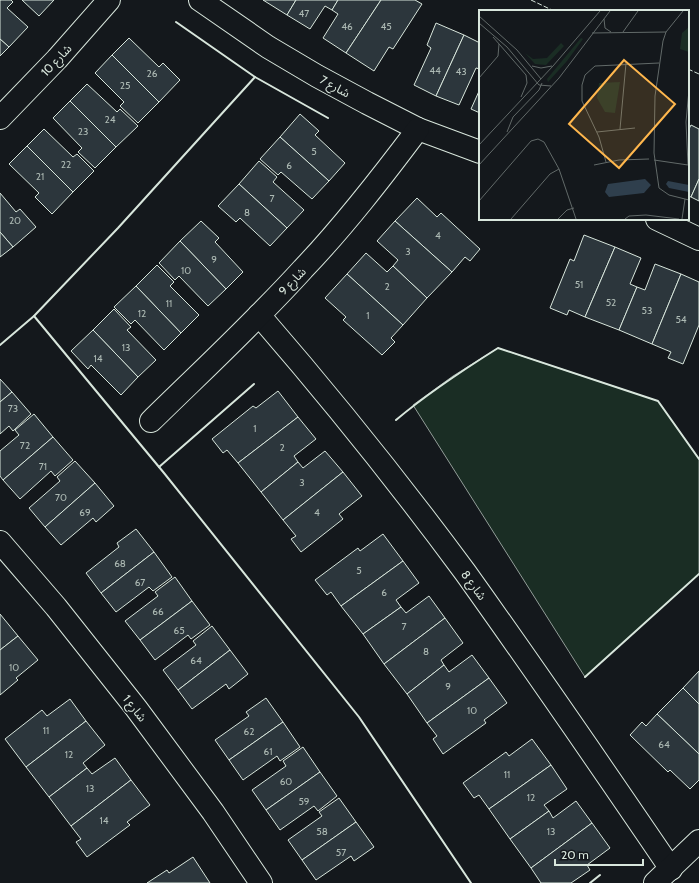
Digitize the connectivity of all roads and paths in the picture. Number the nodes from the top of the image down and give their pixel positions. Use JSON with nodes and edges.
{"nodes":[{"id":1,"x":109,"y":0,"type":"edge"},
{"id":2,"x":200,"y":0,"type":"edge"},
{"id":3,"x":0,"y":118,"type":"edge"},
{"id":4,"x":418,"y":129,"type":"junction"},
{"id":5,"x":479,"y":152,"type":"edge"},
{"id":6,"x":659,"y":220,"type":"edge"},
{"id":7,"x":699,"y":239,"type":"edge"},
{"id":8,"x":260,"y":315,"type":"junction"},
{"id":9,"x":151,"y":421,"type":"dead end"},
{"id":10,"x":0,"y":542,"type":"edge"},
{"id":11,"x":699,"y":841,"type":"edge"},
{"id":12,"x":663,"y":876,"type":"edge"},
{"id":13,"x":261,"y":883,"type":"edge"}],
"edges":[{"from":1,"to":3,"type":"street","name":"شارع 10"},
{"from":2,"to":4,"type":"street","name":"شارع 7"},
{"from":4,"to":5,"type":"street","name":"شارع 7"},
{"from":4,"to":8,"type":"street","name":"شارع 9"},
{"from":6,"to":7,"type":"street"},
{"from":8,"to":9,"type":"street","name":"شارع 9"},
{"from":8,"to":12,"type":"street","name":"شارع 8"},
{"from":10,"to":13,"type":"street","name":"شارع 1"},
{"from":11,"to":12,"type":"street"}]}
